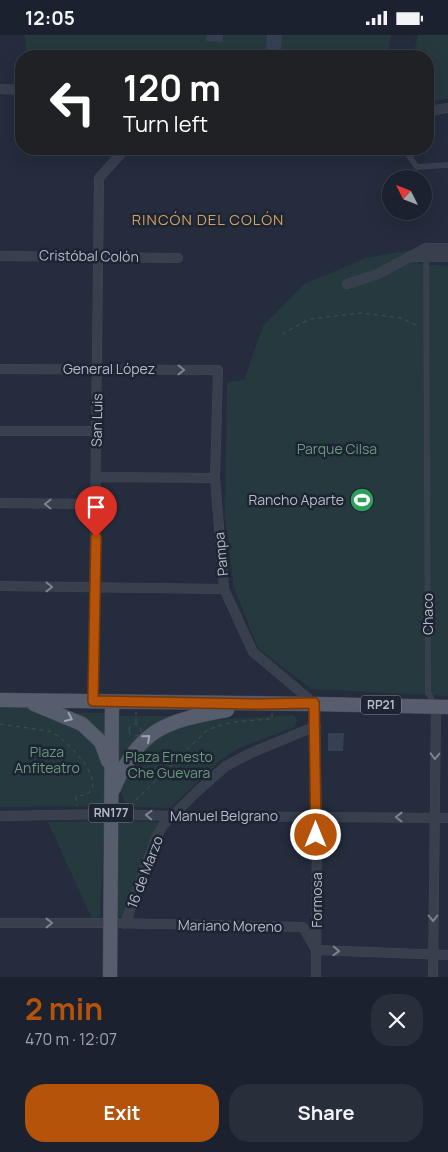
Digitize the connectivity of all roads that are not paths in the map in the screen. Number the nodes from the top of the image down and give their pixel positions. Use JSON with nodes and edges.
{"nodes":[{"id":1,"x":0,"y":89,"type":"edge"},
{"id":2,"x":15,"y":90,"type":"edge"},
{"id":3,"x":448,"y":108,"type":"edge"},
{"id":4,"x":434,"y":110,"type":"edge"},
{"id":5,"x":120,"y":155,"type":"edge"},
{"id":6,"x":409,"y":155,"type":"edge"},
{"id":7,"x":448,"y":165,"type":"edge"},
{"id":8,"x":448,"y":248,"type":"edge"},
{"id":9,"x":426,"y":252,"type":"junction"},
{"id":10,"x":0,"y":256,"type":"edge"},
{"id":11,"x":98,"y":256,"type":"junction"},
{"id":12,"x":448,"y":257,"type":"edge"},
{"id":13,"x":178,"y":258,"type":"dead end"},
{"id":14,"x":347,"y":284,"type":"dead end"},
{"id":15,"x":97,"y":368,"type":"junction"},
{"id":16,"x":0,"y":369,"type":"edge"},
{"id":17,"x":218,"y":370,"type":"joint"},
{"id":18,"x":0,"y":431,"type":"edge"},
{"id":19,"x":97,"y":431,"type":"junction"},
{"id":20,"x":96,"y":477,"type":"junction"},
{"id":21,"x":215,"y":478,"type":"junction"},
{"id":22,"x":0,"y":503,"type":"edge"},
{"id":23,"x":96,"y":504,"type":"junction"},
{"id":24,"x":0,"y":586,"type":"edge"},
{"id":25,"x":96,"y":587,"type":"junction"},
{"id":26,"x":224,"y":589,"type":"junction"},
{"id":27,"x":0,"y":700,"type":"edge"},
{"id":28,"x":24,"y":700,"type":"junction"},
{"id":29,"x":93,"y":701,"type":"junction"},
{"id":30,"x":112,"y":702,"type":"junction"},
{"id":31,"x":314,"y":703,"type":"junction"},
{"id":32,"x":258,"y":704,"type":"junction"},
{"id":33,"x":442,"y":707,"type":"edge"},
{"id":34,"x":316,"y":725,"type":"junction"},
{"id":35,"x":111,"y":769,"type":"junction"},
{"id":36,"x":111,"y":793,"type":"junction"},
{"id":37,"x":117,"y":814,"type":"junction"},
{"id":38,"x":0,"y":815,"type":"edge"},
{"id":39,"x":172,"y":816,"type":"junction"},
{"id":40,"x":316,"y":816,"type":"junction"},
{"id":41,"x":434,"y":818,"type":"junction"},
{"id":42,"x":448,"y":818,"type":"edge"},
{"id":43,"x":0,"y":923,"type":"edge"},
{"id":44,"x":110,"y":923,"type":"junction"},
{"id":45,"x":125,"y":924,"type":"junction"},
{"id":46,"x":316,"y":950,"type":"junction"},
{"id":47,"x":433,"y":955,"type":"junction"},
{"id":48,"x":448,"y":955,"type":"edge"},
{"id":49,"x":110,"y":977,"type":"edge"},
{"id":50,"x":316,"y":977,"type":"edge"},
{"id":51,"x":433,"y":977,"type":"edge"}],
"edges":[{"from":1,"to":2,"type":"street"},
{"from":3,"to":4,"type":"street"},
{"from":5,"to":11,"type":"street","name":"San Luis"},
{"from":6,"to":7,"type":"lane"},
{"from":8,"to":9,"type":"street"},
{"from":9,"to":12,"type":"street"},
{"from":9,"to":14,"type":"street"},
{"from":9,"to":33,"type":"lane","name":"Chaco"},
{"from":10,"to":11,"type":"street","name":"Cristóbal Colón"},
{"from":11,"to":13,"type":"street","name":"Cristóbal Colón"},
{"from":11,"to":15,"type":"street","name":"San Luis"},
{"from":15,"to":16,"type":"street","name":"General López"},
{"from":15,"to":17,"type":"street","name":"General López","one_way":true},
{"from":15,"to":19,"type":"street","name":"San Luis"},
{"from":17,"to":21,"type":"street","name":"Pampa"},
{"from":18,"to":19,"type":"street"},
{"from":19,"to":20,"type":"street","name":"San Luis"},
{"from":20,"to":21,"type":"street"},
{"from":20,"to":23,"type":"street","name":"San Luis"},
{"from":21,"to":26,"type":"street","name":"Pampa"},
{"from":23,"to":22,"type":"street","one_way":true},
{"from":23,"to":25,"type":"street","name":"San Luis"},
{"from":24,"to":25,"type":"street","one_way":true},
{"from":25,"to":26,"type":"street"},
{"from":25,"to":29,"type":"street","name":"San Luis"},
{"from":26,"to":31,"type":"street","name":"Pampa"},
{"from":27,"to":28,"type":"main road","number":"RP21"},
{"from":28,"to":29,"type":"main road","number":"RP21"},
{"from":28,"to":35,"type":"main road","one_way":true},
{"from":29,"to":30,"type":"main road","number":"RP21"},
{"from":30,"to":32,"type":"main road","number":"RP21"},
{"from":30,"to":35,"type":"main road","number":"RN177"},
{"from":31,"to":32,"type":"main road","number":"RP21"},
{"from":31,"to":33,"type":"main road","number":"RP21"},
{"from":31,"to":34,"type":"street","name":"Formosa"},
{"from":36,"to":32,"type":"main road","one_way":true},
{"from":33,"to":41,"type":"street","name":"Chaco","one_way":true},
{"from":34,"to":39,"type":"street","name":"16 de Marzo"},
{"from":34,"to":40,"type":"street","name":"Formosa"},
{"from":35,"to":36,"type":"main road","number":"RN177"},
{"from":36,"to":37,"type":"main road","number":"RN177"},
{"from":37,"to":38,"type":"street","name":"Manuel Belgrano"},
{"from":39,"to":37,"type":"street","name":"Manuel Belgrano","one_way":true},
{"from":37,"to":44,"type":"main road","number":"RN177"},
{"from":39,"to":40,"type":"street","name":"Manuel Belgrano"},
{"from":39,"to":45,"type":"street","name":"16 de Marzo"},
{"from":41,"to":40,"type":"street","name":"Manuel Belgrano","one_way":true},
{"from":40,"to":46,"type":"street","name":"Formosa"},
{"from":41,"to":42,"type":"street","name":"Manuel Belgrano"},
{"from":41,"to":47,"type":"street","name":"Chaco","one_way":true},
{"from":43,"to":44,"type":"street","name":"Mariano Moreno","one_way":true},
{"from":44,"to":45,"type":"street","name":"Mariano Moreno"},
{"from":44,"to":49,"type":"main road","number":"RN177"},
{"from":45,"to":46,"type":"street","name":"Mariano Moreno"},
{"from":46,"to":47,"type":"street","one_way":true},
{"from":46,"to":50,"type":"street","name":"Formosa"},
{"from":47,"to":48,"type":"street"},
{"from":47,"to":51,"type":"street","name":"Chaco"}]}
